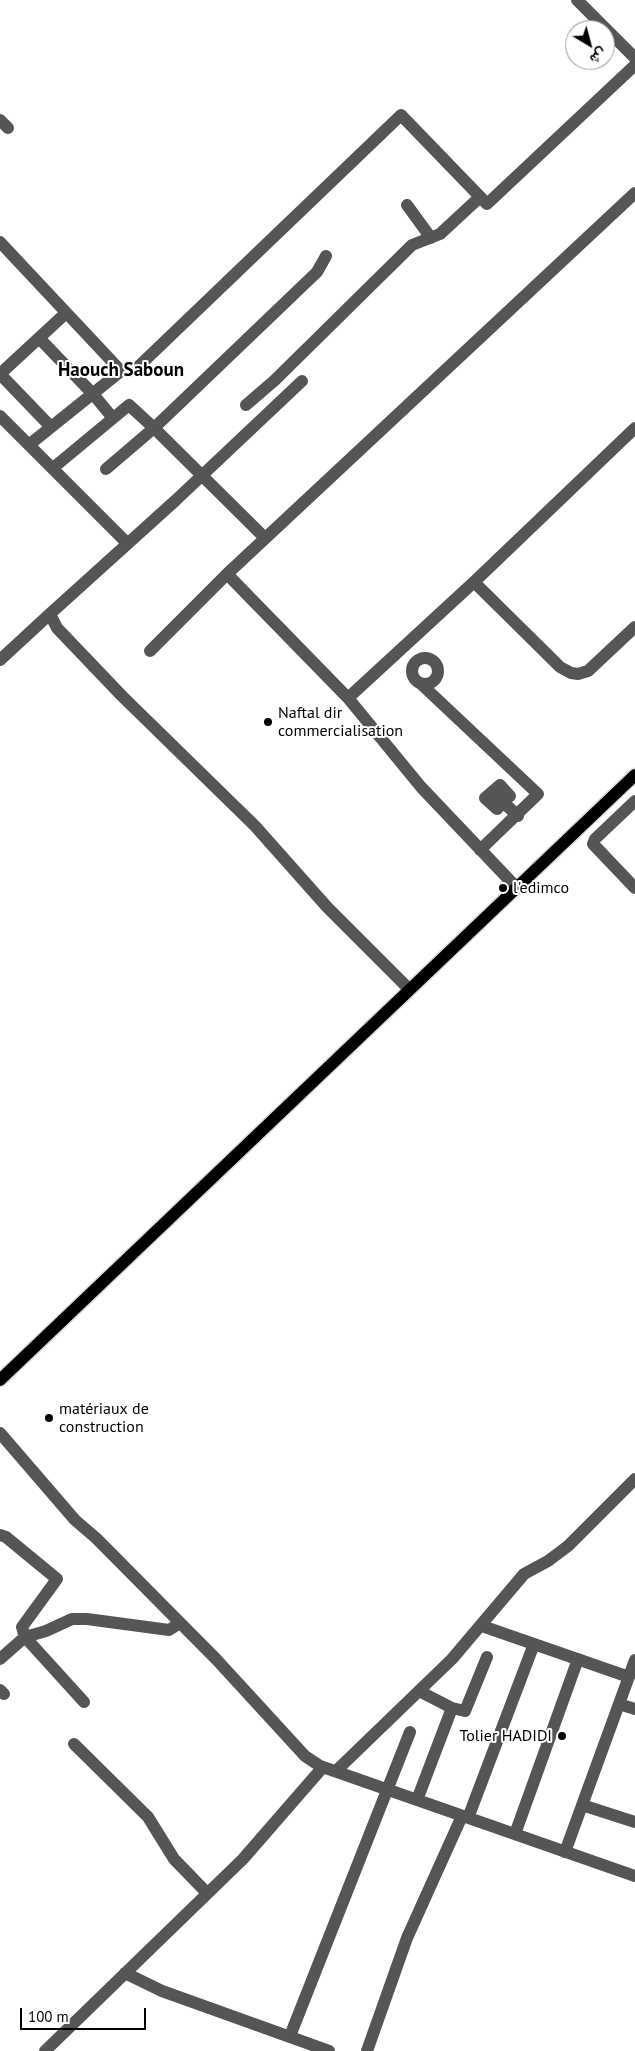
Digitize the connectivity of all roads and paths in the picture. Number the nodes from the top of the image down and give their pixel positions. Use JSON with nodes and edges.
{"nodes":[{"id":1,"x":577,"y":0,"type":"edge"},
{"id":2,"x":635,"y":58,"type":"edge"},
{"id":3,"x":635,"y":65,"type":"edge"},
{"id":4,"x":635,"y":193,"type":"edge"},
{"id":5,"x":480,"y":197,"type":"junction"},
{"id":6,"x":406,"y":205,"type":"dead end"},
{"id":7,"x":431,"y":238,"type":"junction"},
{"id":8,"x":1,"y":246,"type":"edge"},
{"id":9,"x":326,"y":256,"type":"dead end"},
{"id":10,"x":66,"y":313,"type":"junction"},
{"id":11,"x":39,"y":338,"type":"junction"},
{"id":12,"x":121,"y":372,"type":"junction"},
{"id":13,"x":0,"y":374,"type":"edge"},
{"id":14,"x":302,"y":381,"type":"dead end"},
{"id":15,"x":93,"y":394,"type":"junction"},
{"id":16,"x":246,"y":405,"type":"dead end"},
{"id":17,"x":0,"y":416,"type":"edge"},
{"id":18,"x":112,"y":417,"type":"junction"},
{"id":19,"x":51,"y":428,"type":"junction"},
{"id":20,"x":154,"y":428,"type":"junction"},
{"id":21,"x":635,"y":428,"type":"edge"},
{"id":22,"x":30,"y":444,"type":"junction"},
{"id":23,"x":53,"y":468,"type":"junction"},
{"id":24,"x":106,"y":469,"type":"dead end"},
{"id":25,"x":202,"y":475,"type":"junction"},
{"id":26,"x":266,"y":538,"type":"junction"},
{"id":27,"x":127,"y":543,"type":"junction"},
{"id":28,"x":227,"y":574,"type":"junction"},
{"id":29,"x":474,"y":582,"type":"junction"},
{"id":30,"x":52,"y":612,"type":"junction"},
{"id":31,"x":635,"y":627,"type":"edge"},
{"id":32,"x":150,"y":651,"type":"dead end"},
{"id":33,"x":0,"y":660,"type":"edge"},
{"id":34,"x":420,"y":684,"type":"dead end"},
{"id":35,"x":348,"y":698,"type":"junction"},
{"id":36,"x":635,"y":775,"type":"edge"},
{"id":37,"x":493,"y":791,"type":"dead end"},
{"id":38,"x":635,"y":800,"type":"edge"},
{"id":39,"x":518,"y":816,"type":"junction"},
{"id":40,"x":480,"y":850,"type":"junction"},
{"id":41,"x":516,"y":888,"type":"junction"},
{"id":42,"x":635,"y":888,"type":"edge"},
{"id":43,"x":409,"y":989,"type":"junction"},
{"id":44,"x":0,"y":1380,"type":"edge"},
{"id":45,"x":0,"y":1433,"type":"edge"},
{"id":46,"x":635,"y":1479,"type":"edge"},
{"id":47,"x":0,"y":1535,"type":"edge"},
{"id":48,"x":180,"y":1623,"type":"junction"},
{"id":49,"x":482,"y":1626,"type":"junction"},
{"id":50,"x":25,"y":1637,"type":"junction"},
{"id":51,"x":534,"y":1644,"type":"junction"},
{"id":52,"x":487,"y":1657,"type":"dead end"},
{"id":53,"x":0,"y":1659,"type":"edge"},
{"id":54,"x":578,"y":1659,"type":"junction"},
{"id":55,"x":635,"y":1660,"type":"edge"},
{"id":56,"x":629,"y":1677,"type":"junction"},
{"id":57,"x":419,"y":1691,"type":"junction"},
{"id":58,"x":84,"y":1702,"type":"dead end"},
{"id":59,"x":619,"y":1704,"type":"junction"},
{"id":60,"x":452,"y":1708,"type":"junction"},
{"id":61,"x":635,"y":1709,"type":"edge"},
{"id":62,"x":410,"y":1732,"type":"dead end"},
{"id":63,"x":74,"y":1744,"type":"dead end"},
{"id":64,"x":323,"y":1767,"type":"junction"},
{"id":65,"x":336,"y":1772,"type":"junction"},
{"id":66,"x":387,"y":1789,"type":"junction"},
{"id":67,"x":417,"y":1800,"type":"junction"},
{"id":68,"x":582,"y":1805,"type":"junction"},
{"id":69,"x":465,"y":1817,"type":"junction"},
{"id":70,"x":634,"y":1820,"type":"edge"},
{"id":71,"x":515,"y":1834,"type":"junction"},
{"id":72,"x":565,"y":1852,"type":"junction"},
{"id":73,"x":635,"y":1876,"type":"edge"},
{"id":74,"x":207,"y":1894,"type":"junction"},
{"id":75,"x":125,"y":1973,"type":"junction"},
{"id":76,"x":290,"y":2036,"type":"junction"},
{"id":77,"x":45,"y":2051,"type":"edge"},
{"id":78,"x":329,"y":2051,"type":"edge"},
{"id":79,"x":367,"y":2051,"type":"edge"}],
"edges":[{"from":1,"to":2,"type":"street"},
{"from":3,"to":5,"type":"street"},
{"from":4,"to":26,"type":"street"},
{"from":5,"to":7,"type":"street"},
{"from":5,"to":12,"type":"street"},
{"from":6,"to":7,"type":"street"},
{"from":7,"to":16,"type":"street"},
{"from":8,"to":10,"type":"street"},
{"from":9,"to":20,"type":"street"},
{"from":10,"to":11,"type":"street"},
{"from":10,"to":12,"type":"street"},
{"from":11,"to":13,"type":"street"},
{"from":11,"to":15,"type":"street"},
{"from":12,"to":15,"type":"street"},
{"from":13,"to":19,"type":"street"},
{"from":14,"to":25,"type":"street"},
{"from":15,"to":18,"type":"street"},
{"from":15,"to":19,"type":"street"},
{"from":17,"to":22,"type":"street"},
{"from":18,"to":20,"type":"street"},
{"from":18,"to":23,"type":"street"},
{"from":19,"to":22,"type":"street"},
{"from":20,"to":24,"type":"street"},
{"from":20,"to":25,"type":"street"},
{"from":21,"to":29,"type":"street"},
{"from":22,"to":23,"type":"street"},
{"from":23,"to":27,"type":"street"},
{"from":25,"to":26,"type":"street"},
{"from":25,"to":27,"type":"street"},
{"from":26,"to":28,"type":"street"},
{"from":27,"to":30,"type":"street"},
{"from":28,"to":32,"type":"street"},
{"from":28,"to":35,"type":"street"},
{"from":29,"to":31,"type":"street"},
{"from":29,"to":35,"type":"street"},
{"from":30,"to":33,"type":"street"},
{"from":30,"to":43,"type":"street"},
{"from":34,"to":39,"type":"street"},
{"from":35,"to":40,"type":"street"},
{"from":36,"to":41,"type":"main road"},
{"from":37,"to":39,"type":"street"},
{"from":38,"to":42,"type":"street"},
{"from":39,"to":40,"type":"street"},
{"from":40,"to":41,"type":"street"},
{"from":41,"to":43,"type":"main road"},
{"from":43,"to":44,"type":"main road"},
{"from":45,"to":48,"type":"street"},
{"from":46,"to":49,"type":"street"},
{"from":47,"to":50,"type":"street"},
{"from":48,"to":50,"type":"street"},
{"from":48,"to":64,"type":"street"},
{"from":49,"to":51,"type":"street"},
{"from":49,"to":57,"type":"street"},
{"from":50,"to":53,"type":"street"},
{"from":50,"to":58,"type":"street"},
{"from":51,"to":54,"type":"street"},
{"from":51,"to":69,"type":"street"},
{"from":52,"to":60,"type":"street"},
{"from":54,"to":56,"type":"street"},
{"from":54,"to":71,"type":"street"},
{"from":55,"to":56,"type":"street"},
{"from":56,"to":59,"type":"street"},
{"from":57,"to":60,"type":"street"},
{"from":57,"to":65,"type":"street"},
{"from":59,"to":61,"type":"street"},
{"from":59,"to":68,"type":"street"},
{"from":60,"to":67,"type":"street"},
{"from":62,"to":66,"type":"street"},
{"from":63,"to":74,"type":"street"},
{"from":64,"to":65,"type":"street"},
{"from":64,"to":74,"type":"street"},
{"from":65,"to":66,"type":"street"},
{"from":66,"to":67,"type":"street"},
{"from":66,"to":76,"type":"street"},
{"from":67,"to":69,"type":"street"},
{"from":68,"to":70,"type":"street"},
{"from":68,"to":72,"type":"street"},
{"from":69,"to":71,"type":"street"},
{"from":69,"to":79,"type":"street"},
{"from":71,"to":72,"type":"street"},
{"from":72,"to":73,"type":"street"},
{"from":74,"to":75,"type":"street"},
{"from":75,"to":76,"type":"street"},
{"from":75,"to":77,"type":"street"},
{"from":76,"to":78,"type":"street"}]}
